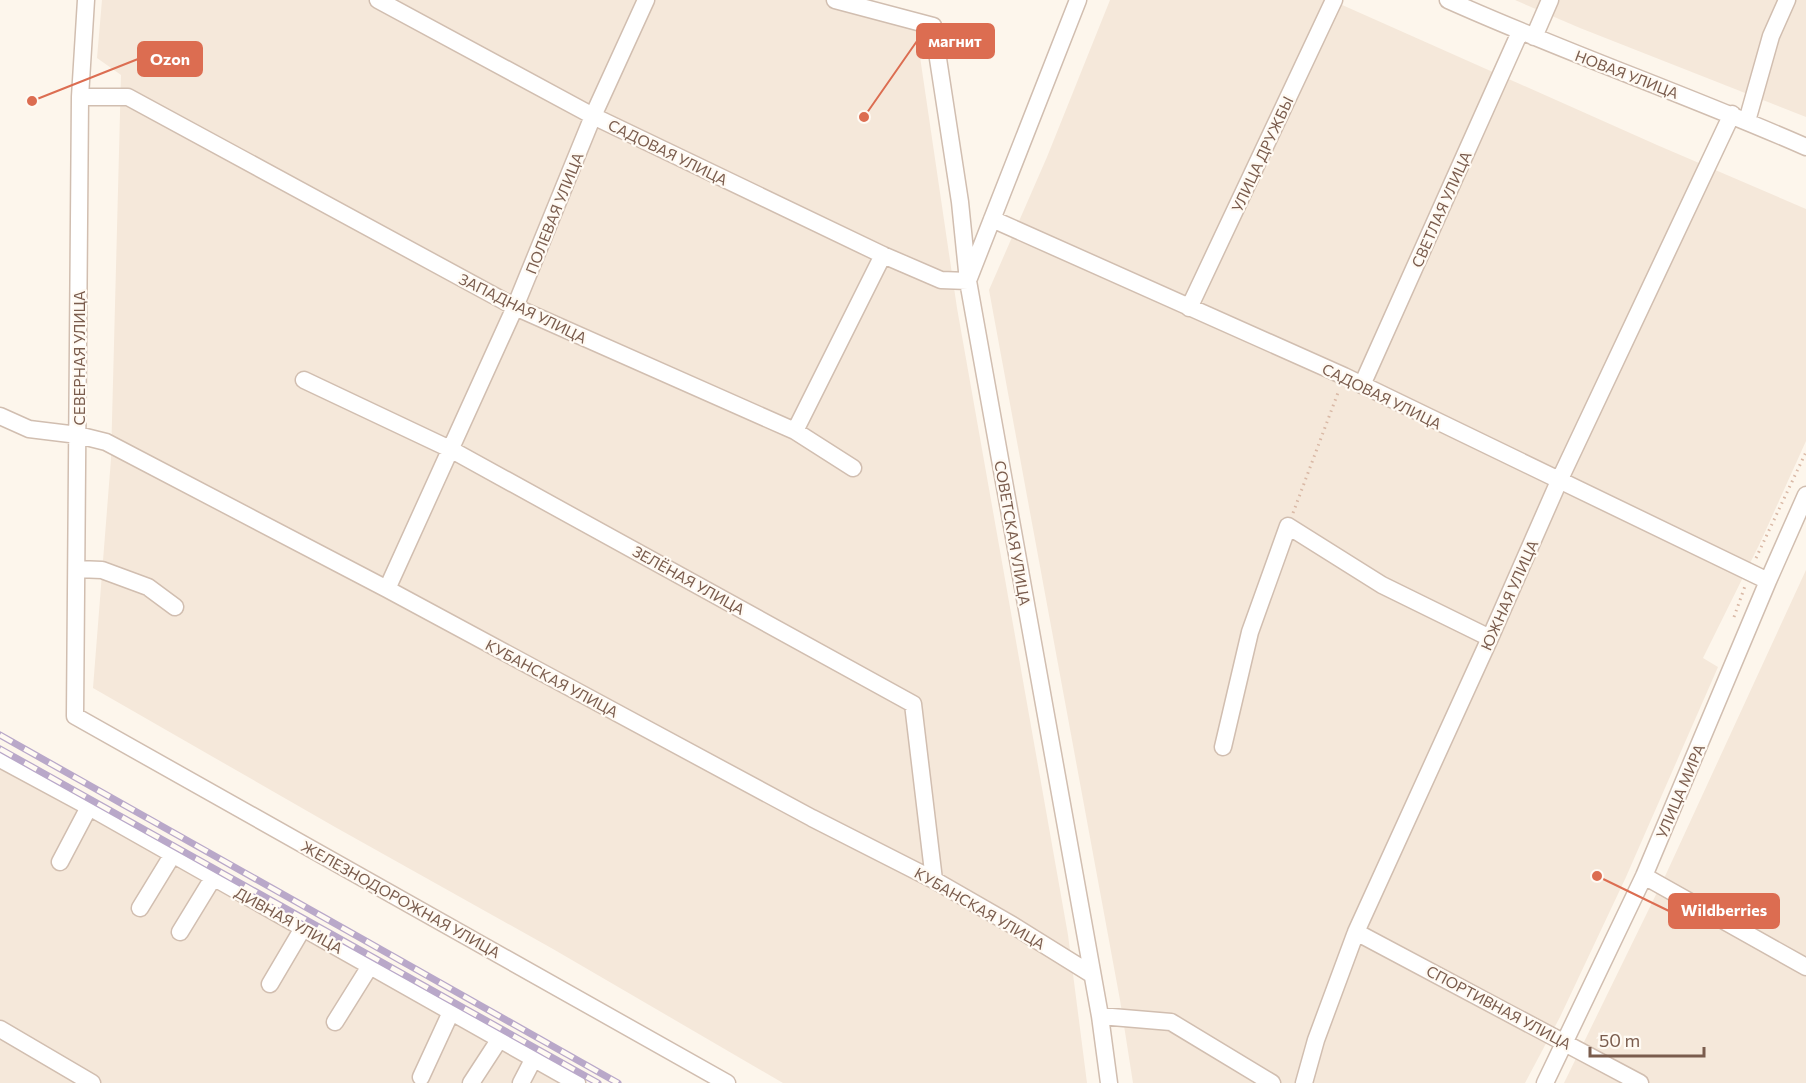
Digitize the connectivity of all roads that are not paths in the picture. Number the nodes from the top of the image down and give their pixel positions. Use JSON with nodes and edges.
{"nodes":[{"id":1,"x":86,"y":0,"type":"edge"},
{"id":2,"x":378,"y":0,"type":"edge"},
{"id":3,"x":646,"y":0,"type":"edge"},
{"id":4,"x":835,"y":0,"type":"edge"},
{"id":5,"x":1078,"y":0,"type":"edge"},
{"id":6,"x":1335,"y":0,"type":"edge"},
{"id":7,"x":1448,"y":0,"type":"edge"},
{"id":8,"x":1550,"y":0,"type":"edge"},
{"id":9,"x":1787,"y":0,"type":"edge"},
{"id":10,"x":1527,"y":35,"type":"junction"},
{"id":11,"x":80,"y":97,"type":"junction"},
{"id":12,"x":1732,"y":114,"type":"junction"},
{"id":13,"x":593,"y":116,"type":"junction"},
{"id":14,"x":1747,"y":121,"type":"junction"},
{"id":15,"x":1806,"y":147,"type":"edge"},
{"id":16,"x":992,"y":219,"type":"junction"},
{"id":17,"x":883,"y":255,"type":"junction"},
{"id":18,"x":968,"y":281,"type":"junction"},
{"id":19,"x":515,"y":307,"type":"junction"},
{"id":20,"x":1189,"y":308,"type":"junction"},
{"id":21,"x":304,"y":380,"type":"dead end"},
{"id":22,"x":1362,"y":385,"type":"junction"},
{"id":23,"x":0,"y":416,"type":"edge"},
{"id":24,"x":795,"y":432,"type":"junction"},
{"id":25,"x":78,"y":435,"type":"junction"},
{"id":26,"x":450,"y":449,"type":"junction"},
{"id":27,"x":853,"y":468,"type":"dead end"},
{"id":28,"x":1559,"y":481,"type":"junction"},
{"id":29,"x":1806,"y":495,"type":"edge"},
{"id":30,"x":77,"y":569,"type":"junction"},
{"id":31,"x":1767,"y":581,"type":"junction"},
{"id":32,"x":387,"y":589,"type":"junction"},
{"id":33,"x":175,"y":607,"type":"dead end"},
{"id":34,"x":1490,"y":638,"type":"junction"},
{"id":35,"x":75,"y":716,"type":"joint"},
{"id":36,"x":1223,"y":747,"type":"dead end"},
{"id":37,"x":0,"y":759,"type":"edge"},
{"id":38,"x":89,"y":807,"type":"junction"},
{"id":39,"x":173,"y":854,"type":"junction"},
{"id":40,"x":60,"y":862,"type":"dead end"},
{"id":41,"x":1644,"y":876,"type":"junction"},
{"id":42,"x":213,"y":878,"type":"junction"},
{"id":43,"x":934,"y":880,"type":"junction"},
{"id":44,"x":140,"y":908,"type":"dead end"},
{"id":45,"x":303,"y":928,"type":"junction"},
{"id":46,"x":180,"y":932,"type":"dead end"},
{"id":47,"x":1356,"y":932,"type":"junction"},
{"id":48,"x":370,"y":966,"type":"junction"},
{"id":49,"x":1806,"y":967,"type":"edge"},
{"id":50,"x":1091,"y":974,"type":"junction"},
{"id":51,"x":270,"y":984,"type":"dead end"},
{"id":52,"x":451,"y":1012,"type":"junction"},
{"id":53,"x":1100,"y":1016,"type":"junction"},
{"id":54,"x":335,"y":1022,"type":"dead end"},
{"id":55,"x":0,"y":1029,"type":"edge"},
{"id":56,"x":499,"y":1040,"type":"junction"},
{"id":57,"x":1565,"y":1042,"type":"junction"},
{"id":58,"x":534,"y":1058,"type":"junction"},
{"id":59,"x":421,"y":1077,"type":"dead end"},
{"id":60,"x":92,"y":1083,"type":"edge"},
{"id":61,"x":471,"y":1083,"type":"edge"},
{"id":62,"x":521,"y":1083,"type":"edge"},
{"id":63,"x":577,"y":1083,"type":"edge"},
{"id":64,"x":727,"y":1083,"type":"edge"},
{"id":65,"x":1109,"y":1083,"type":"edge"},
{"id":66,"x":1272,"y":1083,"type":"edge"},
{"id":67,"x":1304,"y":1083,"type":"edge"},
{"id":68,"x":1545,"y":1083,"type":"edge"},
{"id":69,"x":1640,"y":1083,"type":"edge"}],
"edges":[{"from":1,"to":11,"type":"street","name":"СЕВЕРНАЯ УЛИЦА"},
{"from":2,"to":13,"type":"street","name":"САДОВАЯ УЛИЦА"},
{"from":3,"to":13,"type":"street","name":"ПОЛЕВАЯ УЛИЦА"},
{"from":4,"to":18,"type":"street","name":"СОВЕТСКАЯ УЛИЦА"},
{"from":5,"to":16,"type":"street"},
{"from":6,"to":20,"type":"street","name":"УЛИЦА ДРУЖБЫ"},
{"from":7,"to":10,"type":"street","name":"НОВАЯ УЛИЦА"},
{"from":8,"to":10,"type":"street","name":"СВЕТЛАЯ УЛИЦА"},
{"from":9,"to":14,"type":"street"},
{"from":10,"to":12,"type":"street","name":"НОВАЯ УЛИЦА"},
{"from":10,"to":22,"type":"street","name":"СВЕТЛАЯ УЛИЦА"},
{"from":11,"to":19,"type":"street","name":"ЗАПАДНАЯ УЛИЦА"},
{"from":11,"to":25,"type":"street","name":"СЕВЕРНАЯ УЛИЦА"},
{"from":12,"to":14,"type":"street","name":"НОВАЯ УЛИЦА"},
{"from":12,"to":28,"type":"street","name":"ЮЖНАЯ УЛИЦА"},
{"from":13,"to":17,"type":"street","name":"САДОВАЯ УЛИЦА"},
{"from":13,"to":19,"type":"street","name":"ПОЛЕВАЯ УЛИЦА"},
{"from":14,"to":15,"type":"street","name":"НОВАЯ УЛИЦА"},
{"from":16,"to":18,"type":"street"},
{"from":16,"to":20,"type":"street","name":"САДОВАЯ УЛИЦА"},
{"from":17,"to":18,"type":"street","name":"САДОВАЯ УЛИЦА"},
{"from":17,"to":24,"type":"street"},
{"from":18,"to":50,"type":"street","name":"СОВЕТСКАЯ УЛИЦА"},
{"from":19,"to":24,"type":"street","name":"ЗАПАДНАЯ УЛИЦА"},
{"from":19,"to":26,"type":"street","name":"ПОЛЕВАЯ УЛИЦА"},
{"from":20,"to":22,"type":"street","name":"САДОВАЯ УЛИЦА"},
{"from":21,"to":26,"type":"street","name":"ЗЕЛЁНАЯ УЛИЦА"},
{"from":22,"to":28,"type":"street","name":"САДОВАЯ УЛИЦА"},
{"from":23,"to":25,"type":"street","name":"КУБАНСКАЯ УЛИЦА"},
{"from":24,"to":27,"type":"street","name":"ЗАПАДНАЯ УЛИЦА"},
{"from":25,"to":30,"type":"street","name":"СЕВЕРНАЯ УЛИЦА"},
{"from":25,"to":32,"type":"street","name":"КУБАНСКАЯ УЛИЦА"},
{"from":26,"to":32,"type":"street","name":"ПОЛЕВАЯ УЛИЦА"},
{"from":26,"to":43,"type":"street","name":"ЗЕЛЁНАЯ УЛИЦА"},
{"from":28,"to":31,"type":"street","name":"САДОВАЯ УЛИЦА"},
{"from":28,"to":34,"type":"street","name":"ЮЖНАЯ УЛИЦА"},
{"from":29,"to":31,"type":"street","name":"УЛИЦА МИРА"},
{"from":30,"to":33,"type":"street"},
{"from":30,"to":35,"type":"street","name":"СЕВЕРНАЯ УЛИЦА"},
{"from":31,"to":41,"type":"street","name":"УЛИЦА МИРА"},
{"from":32,"to":43,"type":"street","name":"КУБАНСКАЯ УЛИЦА"},
{"from":34,"to":36,"type":"street"},
{"from":34,"to":47,"type":"street","name":"ЮЖНАЯ УЛИЦА"},
{"from":35,"to":64,"type":"street","name":"ЖЕЛЕЗНОДОРОЖНАЯ УЛИЦА"},
{"from":37,"to":38,"type":"street","name":"ДИВНАЯ УЛИЦА"},
{"from":38,"to":39,"type":"street","name":"ДИВНАЯ УЛИЦА"},
{"from":38,"to":40,"type":"street"},
{"from":39,"to":42,"type":"street","name":"ДИВНАЯ УЛИЦА"},
{"from":39,"to":44,"type":"street"},
{"from":41,"to":49,"type":"street"},
{"from":41,"to":57,"type":"street","name":"УЛИЦА МИРА"},
{"from":42,"to":45,"type":"street","name":"ДИВНАЯ УЛИЦА"},
{"from":42,"to":46,"type":"street"},
{"from":43,"to":50,"type":"street","name":"КУБАНСКАЯ УЛИЦА"},
{"from":45,"to":48,"type":"street","name":"ДИВНАЯ УЛИЦА"},
{"from":45,"to":51,"type":"street"},
{"from":47,"to":57,"type":"street","name":"СПОРТИВНАЯ УЛИЦА"},
{"from":47,"to":67,"type":"street","name":"ЮЖНАЯ УЛИЦА"},
{"from":48,"to":52,"type":"street","name":"ДИВНАЯ УЛИЦА"},
{"from":48,"to":54,"type":"street"},
{"from":50,"to":53,"type":"street","name":"СОВЕТСКАЯ УЛИЦА"},
{"from":52,"to":56,"type":"street","name":"ДИВНАЯ УЛИЦА"},
{"from":52,"to":59,"type":"street"},
{"from":53,"to":65,"type":"street","name":"СОВЕТСКАЯ УЛИЦА"},
{"from":53,"to":66,"type":"street"},
{"from":55,"to":60,"type":"street"},
{"from":56,"to":58,"type":"street","name":"ДИВНАЯ УЛИЦА"},
{"from":56,"to":61,"type":"street"},
{"from":57,"to":68,"type":"street","name":"УЛИЦА МИРА"},
{"from":57,"to":69,"type":"street","name":"СПОРТИВНАЯ УЛИЦА"},
{"from":58,"to":62,"type":"street"},
{"from":58,"to":63,"type":"street","name":"ДИВНАЯ УЛИЦА"}]}
